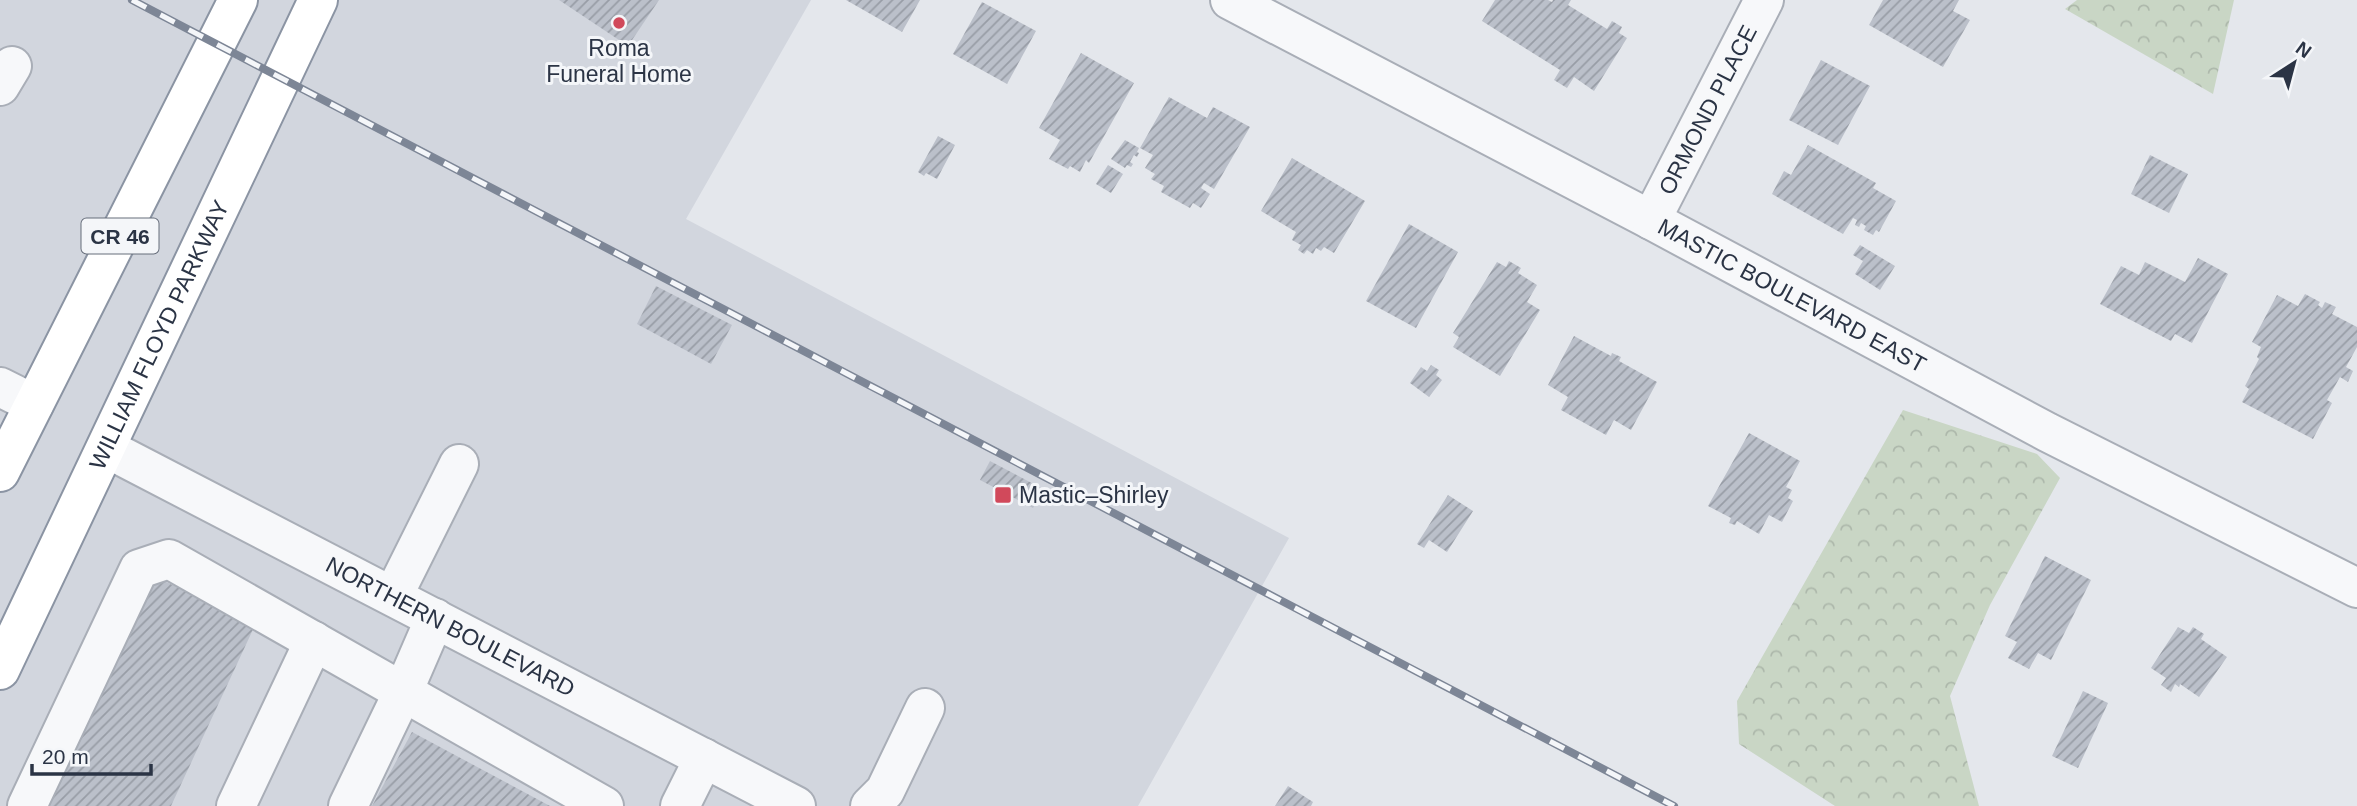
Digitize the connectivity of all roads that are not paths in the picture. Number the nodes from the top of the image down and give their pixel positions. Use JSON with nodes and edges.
{"nodes":[{"id":1,"x":238,"y":0,"type":"edge"},
{"id":2,"x":317,"y":0,"type":"edge"},
{"id":3,"x":1230,"y":0,"type":"edge"},
{"id":4,"x":1765,"y":0,"type":"edge"},
{"id":5,"x":1651,"y":220,"type":"junction"},
{"id":6,"x":0,"y":387,"type":"edge"},
{"id":7,"x":34,"y":404,"type":"junction"},
{"id":8,"x":106,"y":448,"type":"junction"},
{"id":9,"x":458,"y":464,"type":"dead end"},
{"id":10,"x":0,"y":472,"type":"edge"},
{"id":11,"x":2357,"y":588,"type":"edge"},
{"id":12,"x":393,"y":596,"type":"junction"},
{"id":13,"x":435,"y":618,"type":"junction"},
{"id":14,"x":314,"y":641,"type":"junction"},
{"id":15,"x":0,"y":670,"type":"edge"},
{"id":16,"x":403,"y":692,"type":"junction"},
{"id":17,"x":925,"y":708,"type":"dead end"},
{"id":18,"x":704,"y":758,"type":"junction"},
{"id":19,"x":27,"y":806,"type":"edge"},
{"id":20,"x":236,"y":806,"type":"edge"},
{"id":21,"x":348,"y":806,"type":"edge"},
{"id":22,"x":604,"y":806,"type":"edge"},
{"id":23,"x":680,"y":806,"type":"edge"},
{"id":24,"x":796,"y":806,"type":"edge"},
{"id":25,"x":870,"y":806,"type":"edge"}],
"edges":[{"from":1,"to":7,"type":"highway","number":"CR 46"},
{"from":2,"to":8,"type":"highway","name":"WILLIAM FLOYD PARKWAY"},
{"from":3,"to":5,"type":"street","name":"MASTIC BOULEVARD EAST"},
{"from":4,"to":5,"type":"street","name":"ORMOND PLACE"},
{"from":5,"to":11,"type":"street","name":"MASTIC BOULEVARD EAST"},
{"from":6,"to":7,"type":"street"},
{"from":7,"to":10,"type":"highway","number":"CR 46"},
{"from":8,"to":12,"type":"street","name":"NORTHERN BOULEVARD"},
{"from":8,"to":15,"type":"highway","name":"WILLIAM FLOYD PARKWAY"},
{"from":9,"to":12,"type":"street"},
{"from":12,"to":13,"type":"street","name":"NORTHERN BOULEVARD"},
{"from":13,"to":16,"type":"street"},
{"from":13,"to":18,"type":"street","name":"NORTHERN BOULEVARD"},
{"from":14,"to":16,"type":"street"},
{"from":14,"to":19,"type":"street"},
{"from":14,"to":20,"type":"street"},
{"from":16,"to":21,"type":"street"},
{"from":16,"to":22,"type":"street"},
{"from":17,"to":25,"type":"street"},
{"from":18,"to":23,"type":"street"},
{"from":18,"to":24,"type":"street","name":"NORTHERN BOULEVARD"}]}
